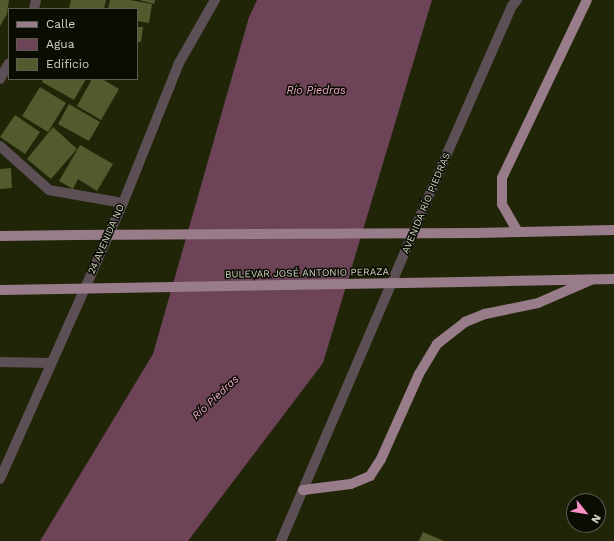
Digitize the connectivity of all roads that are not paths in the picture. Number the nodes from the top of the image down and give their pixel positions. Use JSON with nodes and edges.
{"nodes":[{"id":1,"x":215,"y":0,"type":"edge"},
{"id":2,"x":517,"y":0,"type":"edge"},
{"id":3,"x":586,"y":0,"type":"edge"},
{"id":4,"x":8,"y":65,"type":"edge"},
{"id":5,"x":0,"y":79,"type":"edge"},
{"id":6,"x":0,"y":146,"type":"edge"},
{"id":7,"x":123,"y":203,"type":"junction"},
{"id":8,"x":614,"y":230,"type":"edge"},
{"id":9,"x":518,"y":232,"type":"junction"},
{"id":10,"x":0,"y":236,"type":"edge"},
{"id":11,"x":614,"y":279,"type":"edge"},
{"id":12,"x":591,"y":280,"type":"junction"},
{"id":13,"x":0,"y":290,"type":"edge"},
{"id":14,"x":0,"y":362,"type":"edge"},
{"id":15,"x":51,"y":363,"type":"junction"},
{"id":16,"x":0,"y":479,"type":"edge"},
{"id":17,"x":303,"y":490,"type":"junction"},
{"id":18,"x":281,"y":541,"type":"edge"}],
"edges":[{"from":1,"to":7,"type":"street","name":"24 AVENIDA NO"},
{"from":2,"to":17,"type":"street","name":"AVENIDA RÍO PIEDRAS"},
{"from":3,"to":9,"type":"main road"},
{"from":4,"to":5,"type":"street"},
{"from":6,"to":7,"type":"street"},
{"from":7,"to":15,"type":"street","name":"24 AVENIDA NO"},
{"from":8,"to":9,"type":"main road"},
{"from":9,"to":10,"type":"main road","bridge":true},
{"from":11,"to":12,"type":"main road","name":"BULEVAR JOSÉ ANTONIO PERAZA"},
{"from":12,"to":13,"type":"main road","name":"BULEVAR JOSÉ ANTONIO PERAZA","bridge":true},
{"from":12,"to":17,"type":"main road"},
{"from":14,"to":15,"type":"street"},
{"from":15,"to":16,"type":"street","name":"24 AVENIDA NO"},
{"from":17,"to":18,"type":"street","name":"AVENIDA RÍO PIEDRAS"}]}
